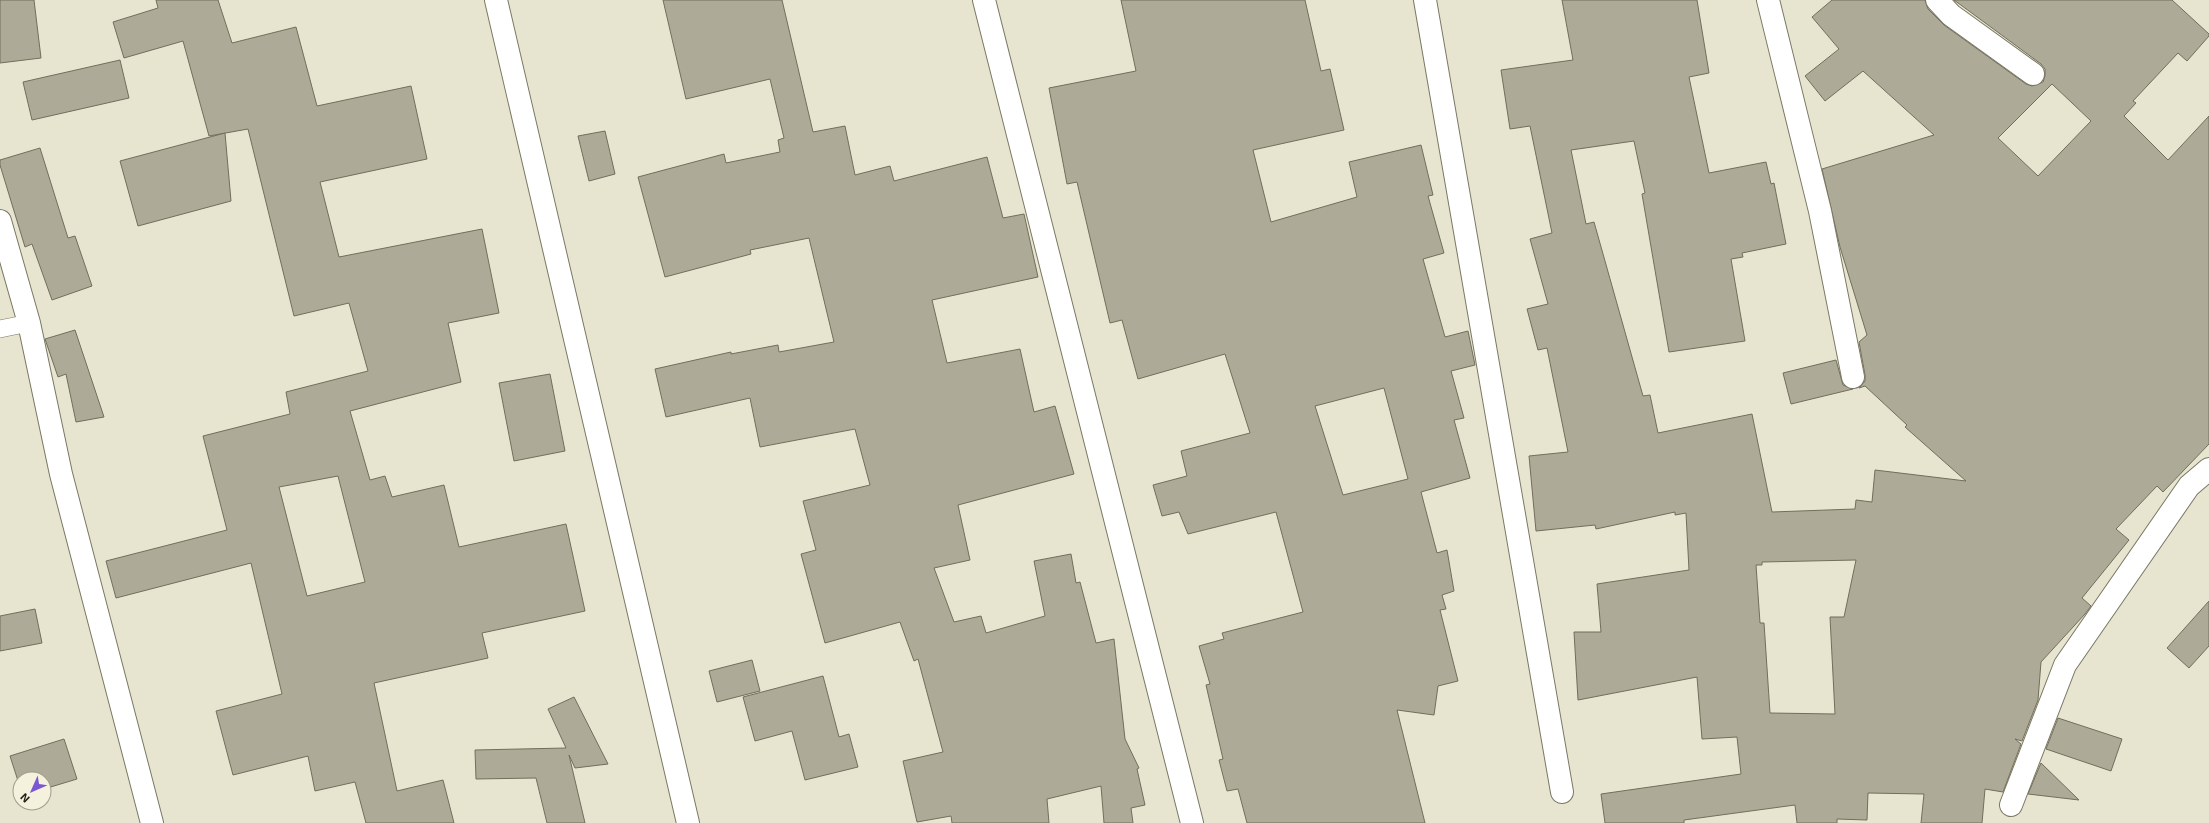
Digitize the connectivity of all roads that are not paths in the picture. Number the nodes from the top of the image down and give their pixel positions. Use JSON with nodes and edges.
{"nodes":[{"id":1,"x":496,"y":0,"type":"edge"},
{"id":2,"x":984,"y":0,"type":"edge"},
{"id":3,"x":1425,"y":0,"type":"edge"},
{"id":4,"x":1768,"y":0,"type":"edge"},
{"id":5,"x":1937,"y":0,"type":"edge"},
{"id":6,"x":2034,"y":74,"type":"dead end"},
{"id":7,"x":0,"y":221,"type":"edge"},
{"id":8,"x":29,"y":323,"type":"junction"},
{"id":9,"x":0,"y":329,"type":"edge"},
{"id":10,"x":1853,"y":377,"type":"dead end"},
{"id":11,"x":2209,"y":469,"type":"edge"},
{"id":12,"x":1562,"y":792,"type":"dead end"},
{"id":13,"x":2011,"y":805,"type":"dead end"},
{"id":14,"x":152,"y":823,"type":"edge"},
{"id":15,"x":688,"y":823,"type":"edge"},
{"id":16,"x":1192,"y":823,"type":"edge"}],
"edges":[{"from":1,"to":15,"type":"street"},
{"from":2,"to":16,"type":"street"},
{"from":3,"to":12,"type":"street"},
{"from":4,"to":10,"type":"street"},
{"from":5,"to":6,"type":"street"},
{"from":7,"to":8,"type":"street"},
{"from":8,"to":9,"type":"lane"},
{"from":8,"to":14,"type":"street"},
{"from":11,"to":13,"type":"street"}]}
